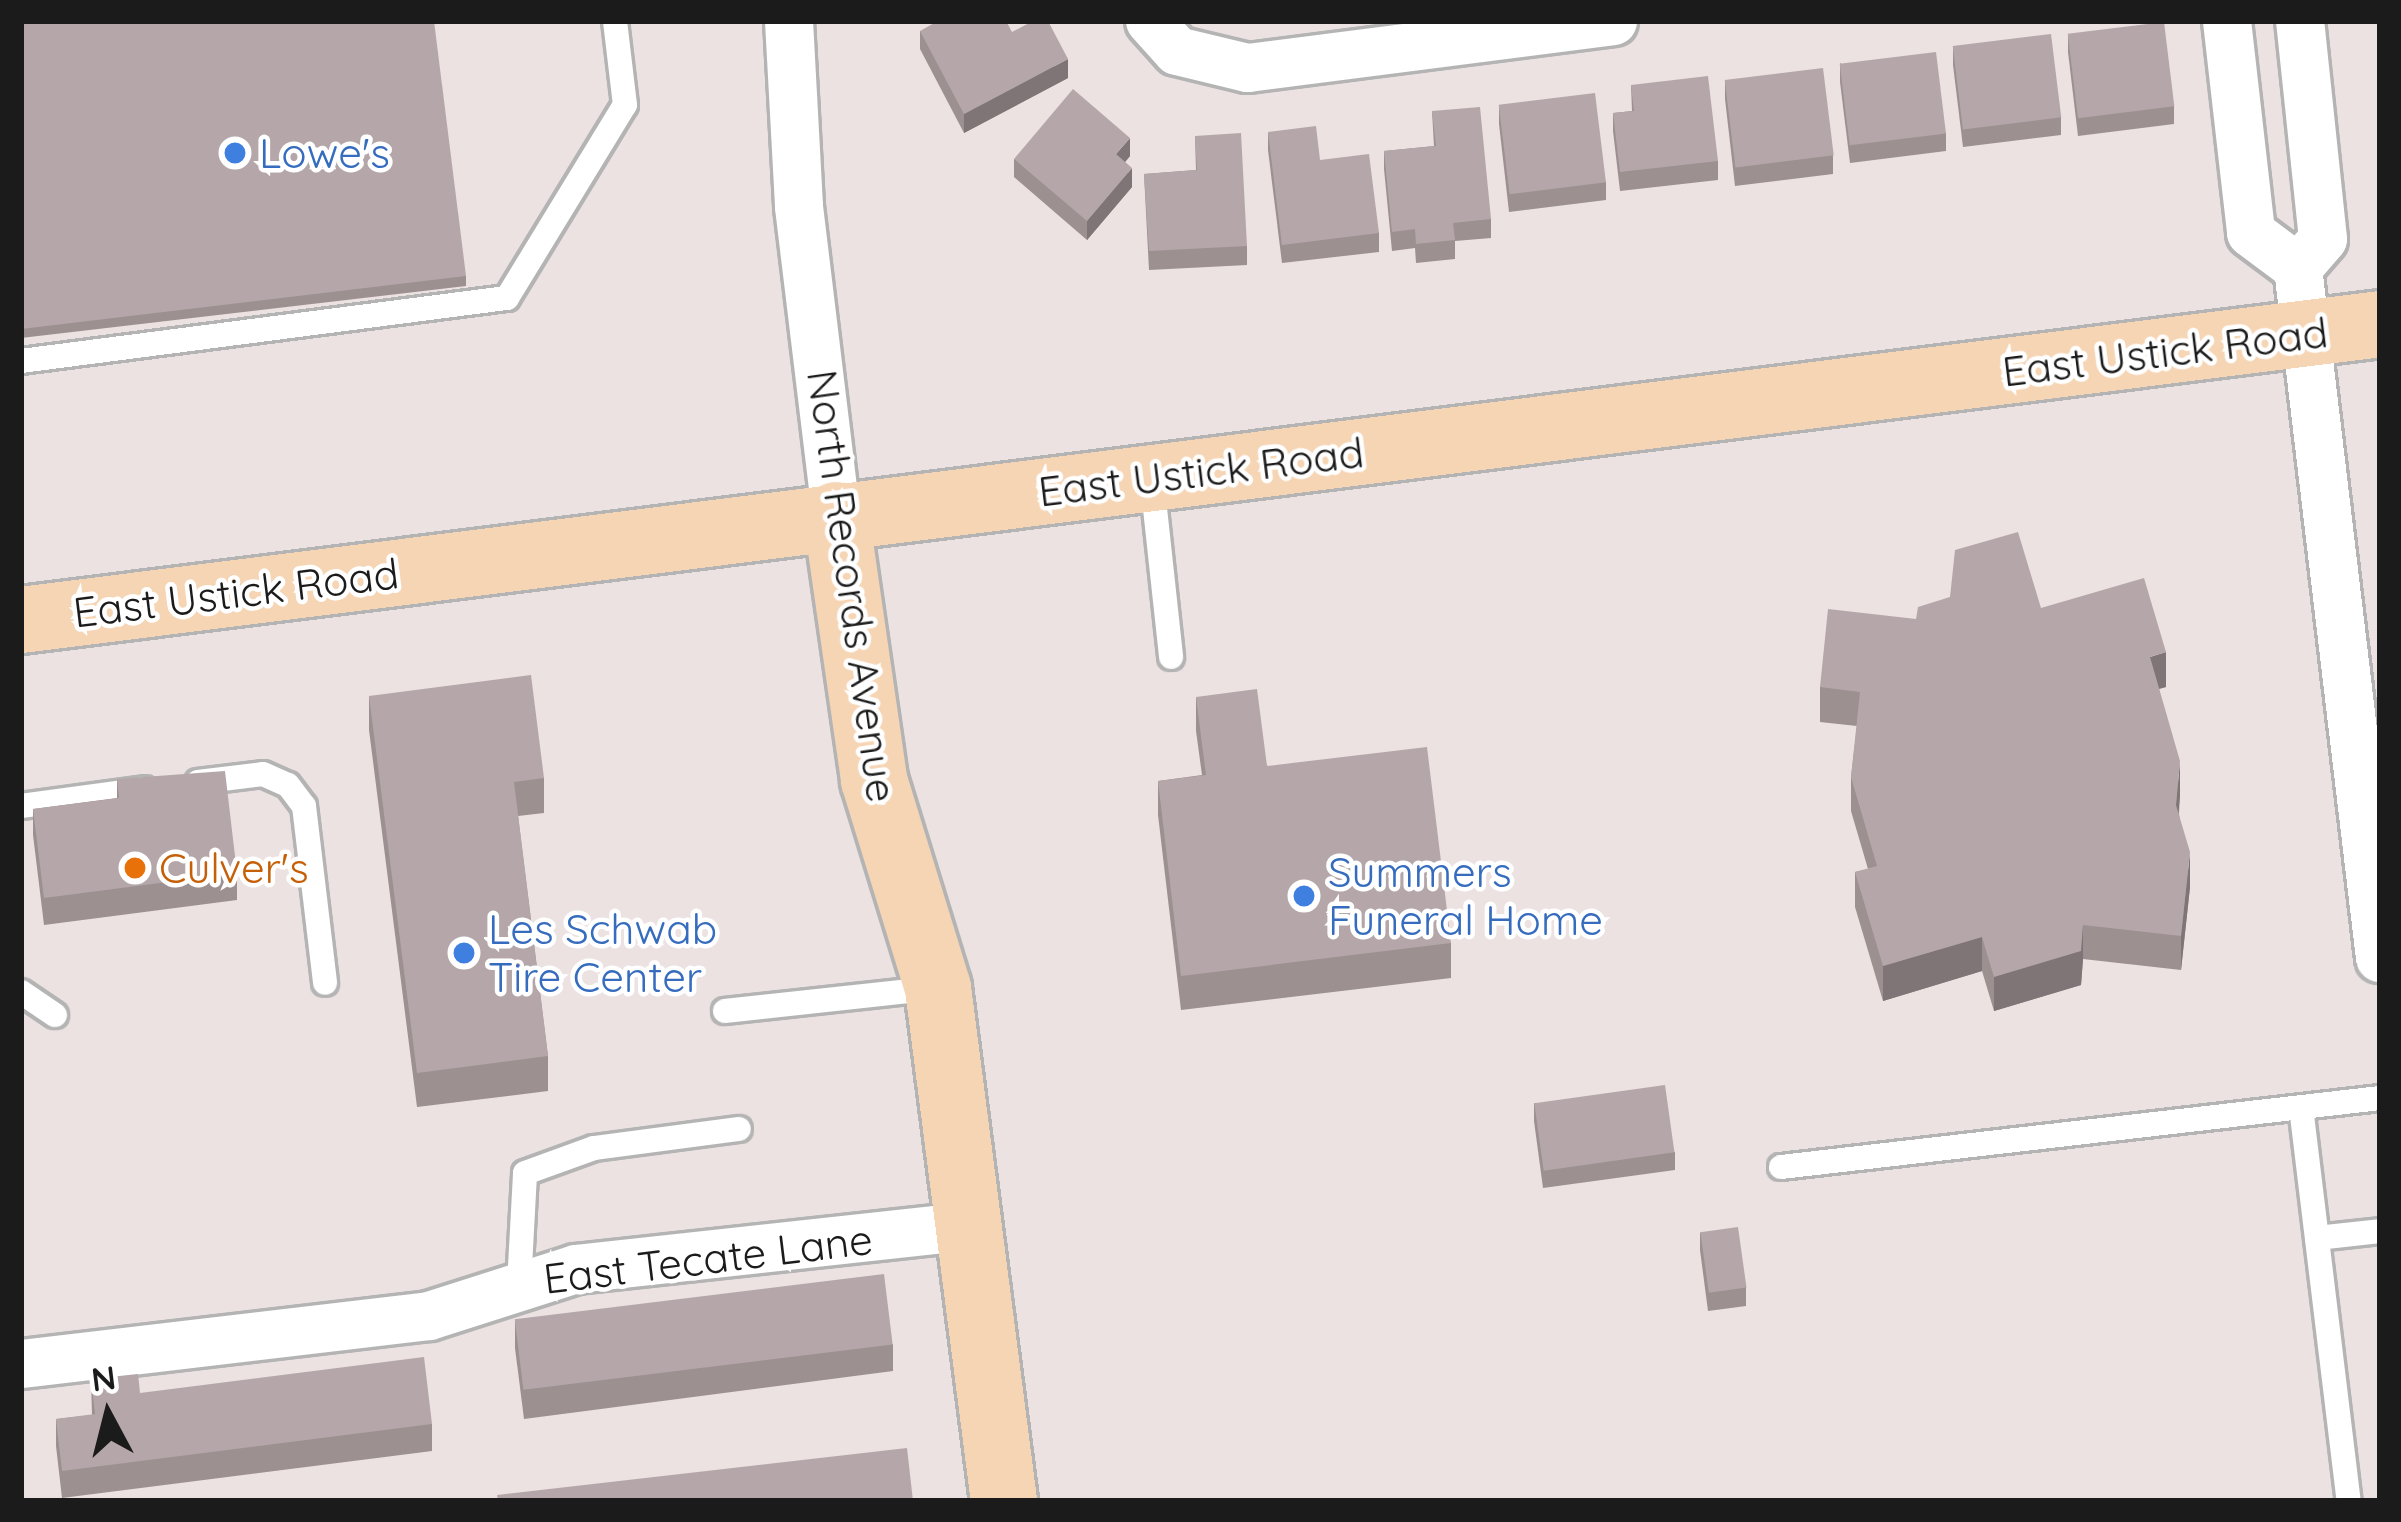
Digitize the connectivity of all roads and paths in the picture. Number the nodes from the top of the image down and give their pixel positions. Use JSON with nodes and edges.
{"nodes":[{"id":1,"x":615,"y":21,"type":"edge"},
{"id":2,"x":789,"y":21,"type":"edge"},
{"id":3,"x":1613,"y":21,"type":"edge"},
{"id":4,"x":2227,"y":21,"type":"edge"},
{"id":5,"x":2300,"y":21,"type":"edge"},
{"id":6,"x":1164,"y":36,"type":"edge"},
{"id":7,"x":2298,"y":268,"type":"junction"},
{"id":8,"x":2380,"y":324,"type":"edge"},
{"id":9,"x":2305,"y":334,"type":"junction"},
{"id":10,"x":21,"y":361,"type":"edge"},
{"id":11,"x":1151,"y":478,"type":"junction"},
{"id":12,"x":836,"y":515,"type":"junction"},
{"id":13,"x":21,"y":620,"type":"edge"},
{"id":14,"x":1171,"y":657,"type":"dead end"},
{"id":15,"x":21,"y":806,"type":"edge"},
{"id":16,"x":2380,"y":958,"type":"edge"},
{"id":17,"x":325,"y":983,"type":"dead end"},
{"id":18,"x":938,"y":988,"type":"junction"},
{"id":19,"x":21,"y":992,"type":"edge"},
{"id":20,"x":725,"y":1011,"type":"dead end"},
{"id":21,"x":55,"y":1015,"type":"dead end"},
{"id":22,"x":2380,"y":1098,"type":"edge"},
{"id":23,"x":2301,"y":1107,"type":"junction"},
{"id":24,"x":739,"y":1129,"type":"dead end"},
{"id":25,"x":1781,"y":1167,"type":"dead end"},
{"id":26,"x":972,"y":1226,"type":"junction"},
{"id":27,"x":2380,"y":1231,"type":"edge"},
{"id":28,"x":2317,"y":1238,"type":"junction"},
{"id":29,"x":519,"y":1285,"type":"junction"},
{"id":30,"x":21,"y":1364,"type":"edge"},
{"id":31,"x":1004,"y":1501,"type":"edge"},
{"id":32,"x":2349,"y":1501,"type":"edge"}],
"edges":[{"from":1,"to":10,"type":"lane"},
{"from":2,"to":12,"type":"street","name":"North Records Avenue"},
{"from":3,"to":6,"type":"street"},
{"from":4,"to":7,"type":"street"},
{"from":5,"to":7,"type":"street"},
{"from":7,"to":9,"type":"street"},
{"from":8,"to":9,"type":"main road","name":"East Ustick Road"},
{"from":9,"to":11,"type":"main road","name":"East Ustick Road"},
{"from":9,"to":16,"type":"street"},
{"from":11,"to":12,"type":"main road","name":"East Ustick Road"},
{"from":11,"to":14,"type":"lane"},
{"from":12,"to":13,"type":"main road","name":"East Ustick Road"},
{"from":12,"to":18,"type":"main road","name":"North Records Avenue"},
{"from":15,"to":17,"type":"lane"},
{"from":18,"to":20,"type":"lane"},
{"from":18,"to":26,"type":"main road","name":"North Records Avenue"},
{"from":19,"to":21,"type":"lane"},
{"from":22,"to":23,"type":"lane"},
{"from":23,"to":25,"type":"lane"},
{"from":23,"to":28,"type":"lane"},
{"from":24,"to":29,"type":"lane"},
{"from":26,"to":29,"type":"street","name":"East Tecate Lane"},
{"from":26,"to":31,"type":"main road","name":"North Records Avenue"},
{"from":27,"to":28,"type":"lane"},
{"from":28,"to":32,"type":"lane"},
{"from":29,"to":30,"type":"street","name":"East Tecate Lane"}]}
